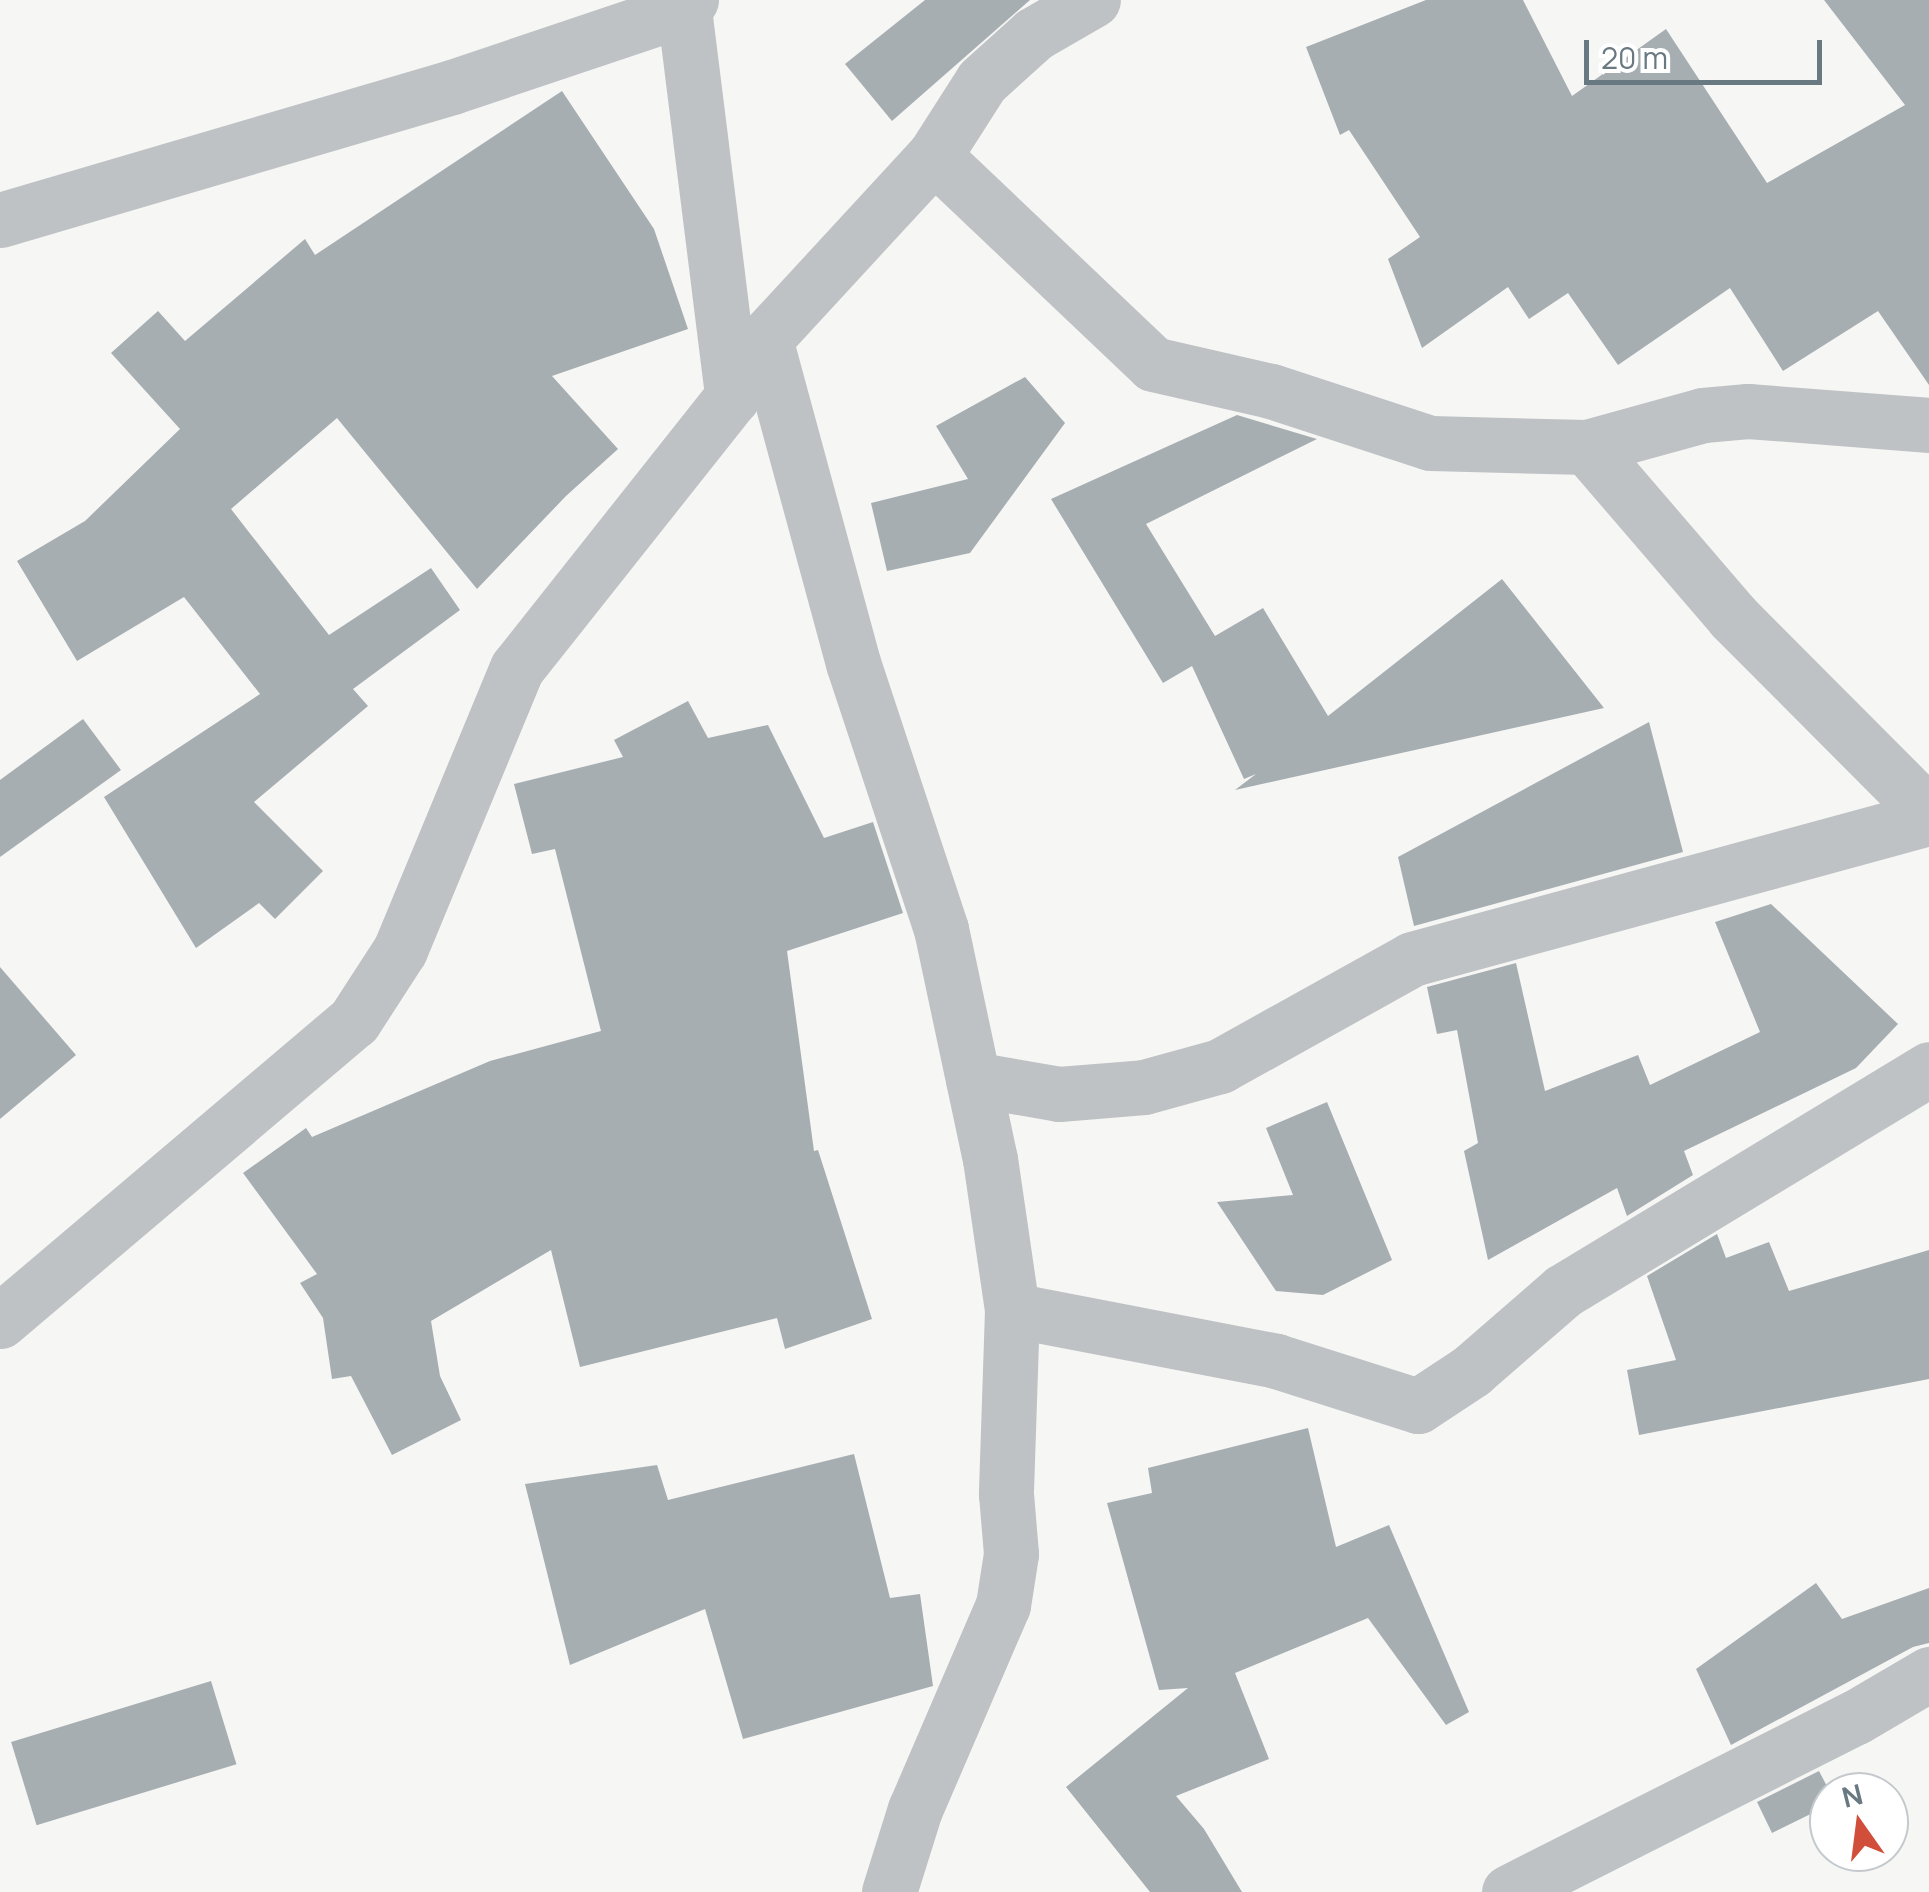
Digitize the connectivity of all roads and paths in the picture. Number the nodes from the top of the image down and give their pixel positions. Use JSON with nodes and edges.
{"nodes":[{"id":1,"x":1093,"y":0,"type":"edge"},
{"id":2,"x":688,"y":4,"type":"edge"},
{"id":3,"x":934,"y":156,"type":"junction"},
{"id":4,"x":0,"y":220,"type":"edge"},
{"id":5,"x":766,"y":339,"type":"junction"},
{"id":6,"x":732,"y":396,"type":"junction"},
{"id":7,"x":1929,"y":426,"type":"edge"},
{"id":8,"x":1587,"y":447,"type":"junction"},
{"id":9,"x":1929,"y":816,"type":"edge"},
{"id":10,"x":1929,"y":1070,"type":"edge"},
{"id":11,"x":973,"y":1079,"type":"junction"},
{"id":12,"x":1012,"y":1310,"type":"junction"},
{"id":13,"x":0,"y":1322,"type":"edge"},
{"id":14,"x":1929,"y":1674,"type":"edge"},
{"id":15,"x":890,"y":1892,"type":"edge"},
{"id":16,"x":1509,"y":1892,"type":"edge"}],
"edges":[{"from":1,"to":3,"type":"street"},
{"from":2,"to":4,"type":"street"},
{"from":2,"to":6,"type":"street"},
{"from":3,"to":5,"type":"street"},
{"from":3,"to":8,"type":"street"},
{"from":5,"to":6,"type":"street"},
{"from":5,"to":11,"type":"street"},
{"from":6,"to":13,"type":"street"},
{"from":7,"to":8,"type":"street"},
{"from":8,"to":9,"type":"street"},
{"from":9,"to":11,"type":"street"},
{"from":10,"to":12,"type":"street"},
{"from":11,"to":12,"type":"street"},
{"from":12,"to":15,"type":"street"},
{"from":14,"to":16,"type":"street"}]}
